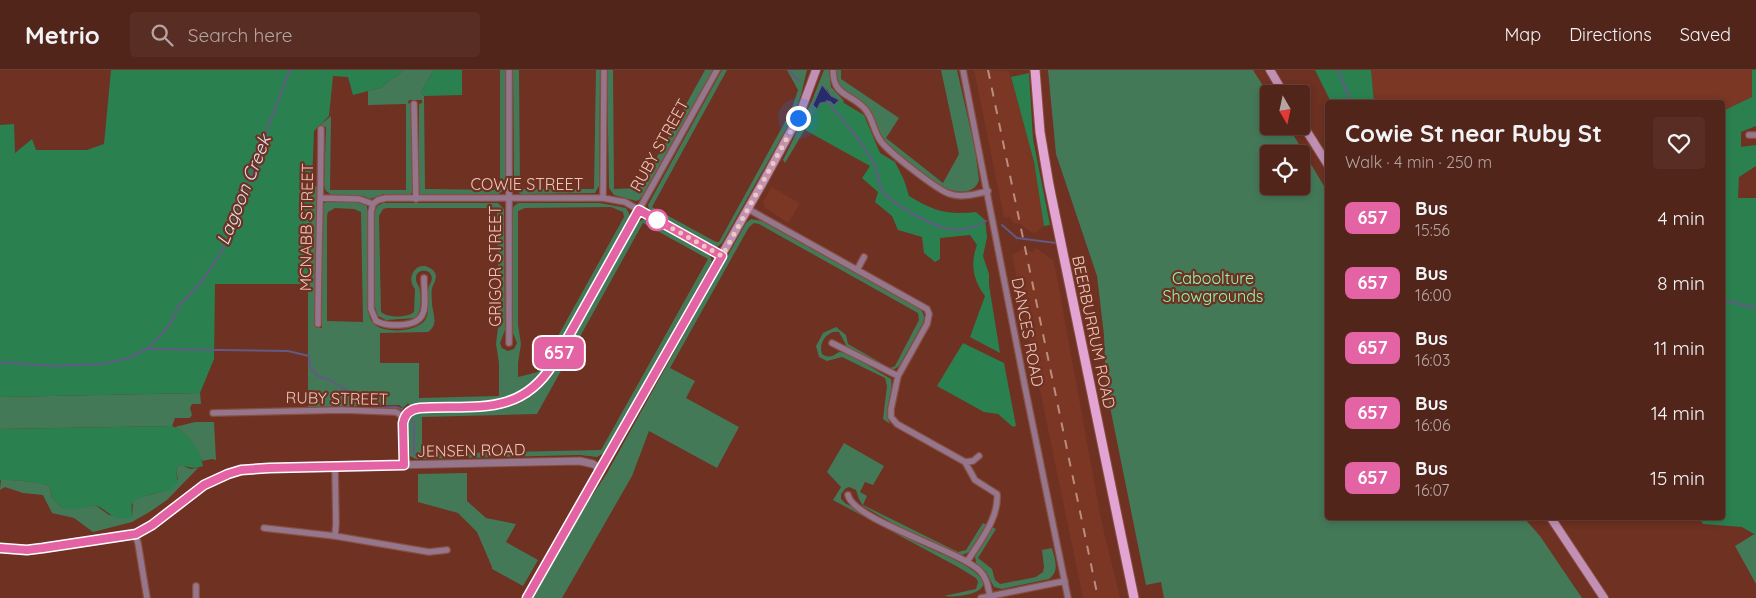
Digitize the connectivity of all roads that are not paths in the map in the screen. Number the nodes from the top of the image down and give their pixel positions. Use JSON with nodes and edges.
{"nodes":[{"id":1,"x":509,"y":70,"type":"edge"},
{"id":2,"x":604,"y":70,"type":"edge"},
{"id":3,"x":717,"y":70,"type":"edge"},
{"id":4,"x":816,"y":70,"type":"edge"},
{"id":5,"x":833,"y":70,"type":"edge"},
{"id":6,"x":963,"y":70,"type":"edge"},
{"id":7,"x":1034,"y":70,"type":"edge"},
{"id":8,"x":1270,"y":70,"type":"edge"},
{"id":9,"x":1279,"y":85,"type":"edge"},
{"id":10,"x":414,"y":104,"type":"dead end"},
{"id":11,"x":321,"y":129,"type":"dead end"},
{"id":12,"x":1749,"y":134,"type":"dead end"},
{"id":13,"x":1309,"y":135,"type":"edge"},
{"id":14,"x":1756,"y":135,"type":"edge"},
{"id":15,"x":1325,"y":161,"type":"edge"},
{"id":16,"x":988,"y":191,"type":"junction"},
{"id":17,"x":321,"y":198,"type":"junction"},
{"id":18,"x":509,"y":198,"type":"junction"},
{"id":19,"x":604,"y":198,"type":"junction"},
{"id":20,"x":416,"y":199,"type":"junction"},
{"id":21,"x":373,"y":204,"type":"junction"},
{"id":22,"x":748,"y":209,"type":"junction"},
{"id":23,"x":639,"y":210,"type":"junction"},
{"id":24,"x":722,"y":256,"type":"junction"},
{"id":25,"x":864,"y":256,"type":"dead end"},
{"id":26,"x":857,"y":270,"type":"junction"},
{"id":27,"x":424,"y":278,"type":"dead end"},
{"id":28,"x":318,"y":324,"type":"dead end"},
{"id":29,"x":509,"y":343,"type":"dead end"},
{"id":30,"x":832,"y":343,"type":"dead end"},
{"id":31,"x":898,"y":376,"type":"junction"},
{"id":32,"x":213,"y":413,"type":"dead end"},
{"id":33,"x":404,"y":417,"type":"junction"},
{"id":34,"x":979,"y":456,"type":"dead end"},
{"id":35,"x":965,"y":462,"type":"junction"},
{"id":36,"x":404,"y":465,"type":"junction"},
{"id":37,"x":335,"y":466,"type":"junction"},
{"id":38,"x":602,"y":469,"type":"junction"},
{"id":39,"x":848,"y":495,"type":"dead end"},
{"id":40,"x":1552,"y":520,"type":"edge"},
{"id":41,"x":264,"y":528,"type":"dead end"},
{"id":42,"x":136,"y":534,"type":"junction"},
{"id":43,"x":335,"y":536,"type":"junction"},
{"id":44,"x":0,"y":548,"type":"edge"},
{"id":45,"x":447,"y":550,"type":"dead end"},
{"id":46,"x":967,"y":562,"type":"junction"},
{"id":47,"x":1065,"y":581,"type":"junction"},
{"id":48,"x":196,"y":586,"type":"dead end"},
{"id":49,"x":990,"y":596,"type":"junction"},
{"id":50,"x":147,"y":598,"type":"edge"},
{"id":51,"x":196,"y":598,"type":"edge"},
{"id":52,"x":527,"y":598,"type":"edge"},
{"id":53,"x":981,"y":598,"type":"edge"},
{"id":54,"x":1068,"y":598,"type":"edge"},
{"id":55,"x":1134,"y":598,"type":"edge"},
{"id":56,"x":1604,"y":598,"type":"edge"}],
"edges":[{"from":1,"to":18,"type":"street","name":"GRIGOR STREET"},
{"from":2,"to":19,"type":"street"},
{"from":3,"to":23,"type":"street","name":"RUBY STREET"},
{"from":4,"to":22,"type":"main road"},
{"from":5,"to":16,"type":"street"},
{"from":6,"to":16,"type":"street","name":"DANCES ROAD"},
{"from":7,"to":55,"type":"main road","name":"BEERBURRUM ROAD"},
{"from":8,"to":9,"type":"main road"},
{"from":10,"to":20,"type":"street"},
{"from":11,"to":17,"type":"street","name":"MCNABB STREET"},
{"from":12,"to":14,"type":"street"},
{"from":13,"to":15,"type":"main road"},
{"from":16,"to":47,"type":"street","name":"DANCES ROAD"},
{"from":17,"to":21,"type":"street","name":"COWIE STREET"},
{"from":17,"to":28,"type":"street","name":"MCNABB STREET"},
{"from":18,"to":19,"type":"street","name":"COWIE STREET"},
{"from":18,"to":20,"type":"street","name":"COWIE STREET"},
{"from":18,"to":29,"type":"street","name":"GRIGOR STREET"},
{"from":19,"to":23,"type":"street","name":"COWIE STREET"},
{"from":20,"to":21,"type":"street","name":"COWIE STREET"},
{"from":21,"to":27,"type":"street"},
{"from":22,"to":24,"type":"main road"},
{"from":22,"to":26,"type":"street"},
{"from":23,"to":24,"type":"street","name":"COWIE STREET"},
{"from":23,"to":33,"type":"street","name":"RUBY STREET"},
{"from":24,"to":38,"type":"main road"},
{"from":25,"to":26,"type":"street"},
{"from":26,"to":31,"type":"street"},
{"from":30,"to":31,"type":"street"},
{"from":31,"to":35,"type":"street"},
{"from":32,"to":33,"type":"street","name":"RUBY STREET"},
{"from":33,"to":36,"type":"street"},
{"from":34,"to":35,"type":"street"},
{"from":35,"to":46,"type":"street"},
{"from":36,"to":37,"type":"street","name":"JENSEN ROAD"},
{"from":36,"to":38,"type":"street","name":"JENSEN ROAD"},
{"from":37,"to":42,"type":"street","name":"JENSEN ROAD"},
{"from":37,"to":43,"type":"street"},
{"from":38,"to":52,"type":"main road"},
{"from":39,"to":46,"type":"street"},
{"from":40,"to":56,"type":"main road"},
{"from":41,"to":43,"type":"street"},
{"from":42,"to":44,"type":"street","name":"JENSEN ROAD"},
{"from":42,"to":50,"type":"street"},
{"from":43,"to":45,"type":"street"},
{"from":46,"to":49,"type":"street"},
{"from":47,"to":49,"type":"street"},
{"from":47,"to":54,"type":"street","name":"DANCES ROAD"},
{"from":48,"to":51,"type":"street"},
{"from":49,"to":53,"type":"street"}]}
